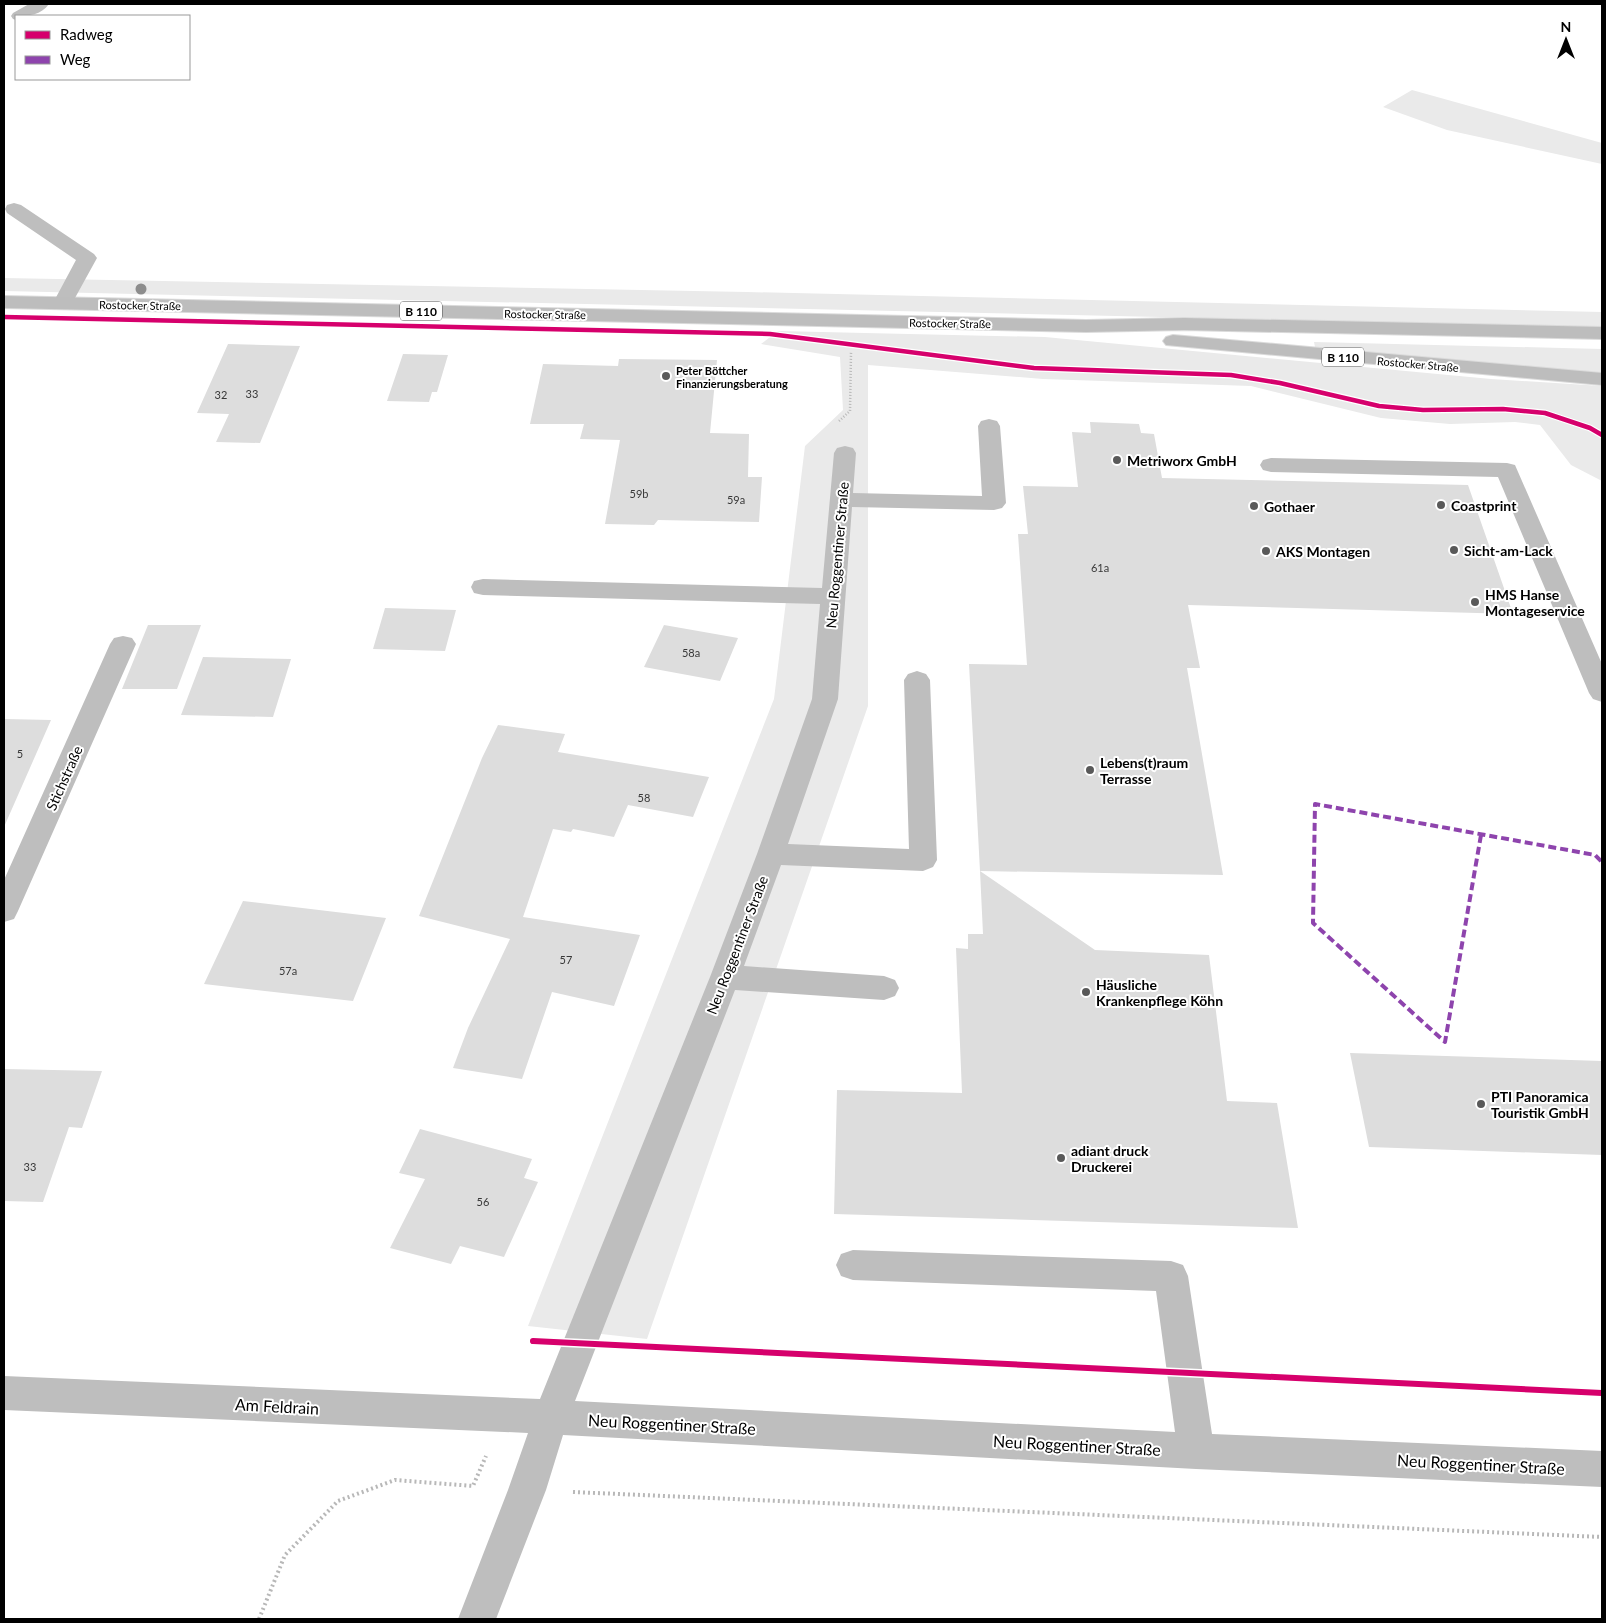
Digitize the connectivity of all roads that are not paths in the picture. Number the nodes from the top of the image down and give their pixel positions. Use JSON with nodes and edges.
{"nodes":[{"id":1,"x":41,"y":4,"type":"edge"},
{"id":2,"x":22,"y":15,"type":"edge"},
{"id":3,"x":15,"y":19,"type":"edge"},
{"id":4,"x":4,"y":25,"type":"edge"},
{"id":5,"x":14,"y":209,"type":"dead end"},
{"id":6,"x":4,"y":302,"type":"edge"},
{"id":7,"x":63,"y":303,"type":"junction"},
{"id":8,"x":1086,"y":326,"type":"junction"},
{"id":9,"x":1602,"y":333,"type":"edge"},
{"id":10,"x":1602,"y":379,"type":"edge"},
{"id":11,"x":989,"y":426,"type":"dead end"},
{"id":12,"x":845,"y":453,"type":"dead end"},
{"id":13,"x":1271,"y":465,"type":"dead end"},
{"id":14,"x":841,"y":500,"type":"junction"},
{"id":15,"x":483,"y":587,"type":"dead end"},
{"id":16,"x":833,"y":596,"type":"junction"},
{"id":17,"x":124,"y":644,"type":"dead end"},
{"id":18,"x":917,"y":680,"type":"dead end"},
{"id":19,"x":1602,"y":693,"type":"edge"},
{"id":20,"x":771,"y":854,"type":"junction"},
{"id":21,"x":4,"y":911,"type":"edge"},
{"id":22,"x":725,"y":977,"type":"junction"},
{"id":23,"x":884,"y":988,"type":"dead end"},
{"id":24,"x":853,"y":1265,"type":"dead end"},
{"id":25,"x":4,"y":1393,"type":"edge"},
{"id":26,"x":551,"y":1418,"type":"junction"},
{"id":27,"x":1196,"y":1451,"type":"junction"},
{"id":28,"x":1602,"y":1470,"type":"edge"},
{"id":29,"x":477,"y":1619,"type":"edge"}],
"edges":[{"from":1,"to":2,"type":"street"},
{"from":3,"to":4,"type":"street"},
{"from":5,"to":7,"type":"street"},
{"from":6,"to":7,"type":"main road","name":"Rostocker Straße","number":"B 110"},
{"from":7,"to":8,"type":"main road","name":"Rostocker Straße","number":"B 110"},
{"from":8,"to":9,"type":"main road","name":"Rostocker Straße","number":"B 110"},
{"from":8,"to":10,"type":"main road","name":"Rostocker Straße","number":"B 110"},
{"from":11,"to":14,"type":"street"},
{"from":12,"to":14,"type":"street","name":"Neu Roggentiner Straße"},
{"from":13,"to":19,"type":"street"},
{"from":14,"to":16,"type":"street","name":"Neu Roggentiner Straße"},
{"from":15,"to":16,"type":"street"},
{"from":16,"to":20,"type":"street","name":"Neu Roggentiner Straße"},
{"from":17,"to":21,"type":"street","name":"Stichstraße"},
{"from":18,"to":20,"type":"street"},
{"from":20,"to":22,"type":"street","name":"Neu Roggentiner Straße"},
{"from":22,"to":23,"type":"street"},
{"from":22,"to":26,"type":"street","name":"Neu Roggentiner Straße"},
{"from":24,"to":27,"type":"street"},
{"from":25,"to":26,"type":"street","name":"Am Feldrain"},
{"from":26,"to":27,"type":"street","name":"Neu Roggentiner Straße"},
{"from":26,"to":29,"type":"street","name":"Neu Roggentiner Straße"},
{"from":27,"to":28,"type":"street","name":"Neu Roggentiner Straße"}]}
